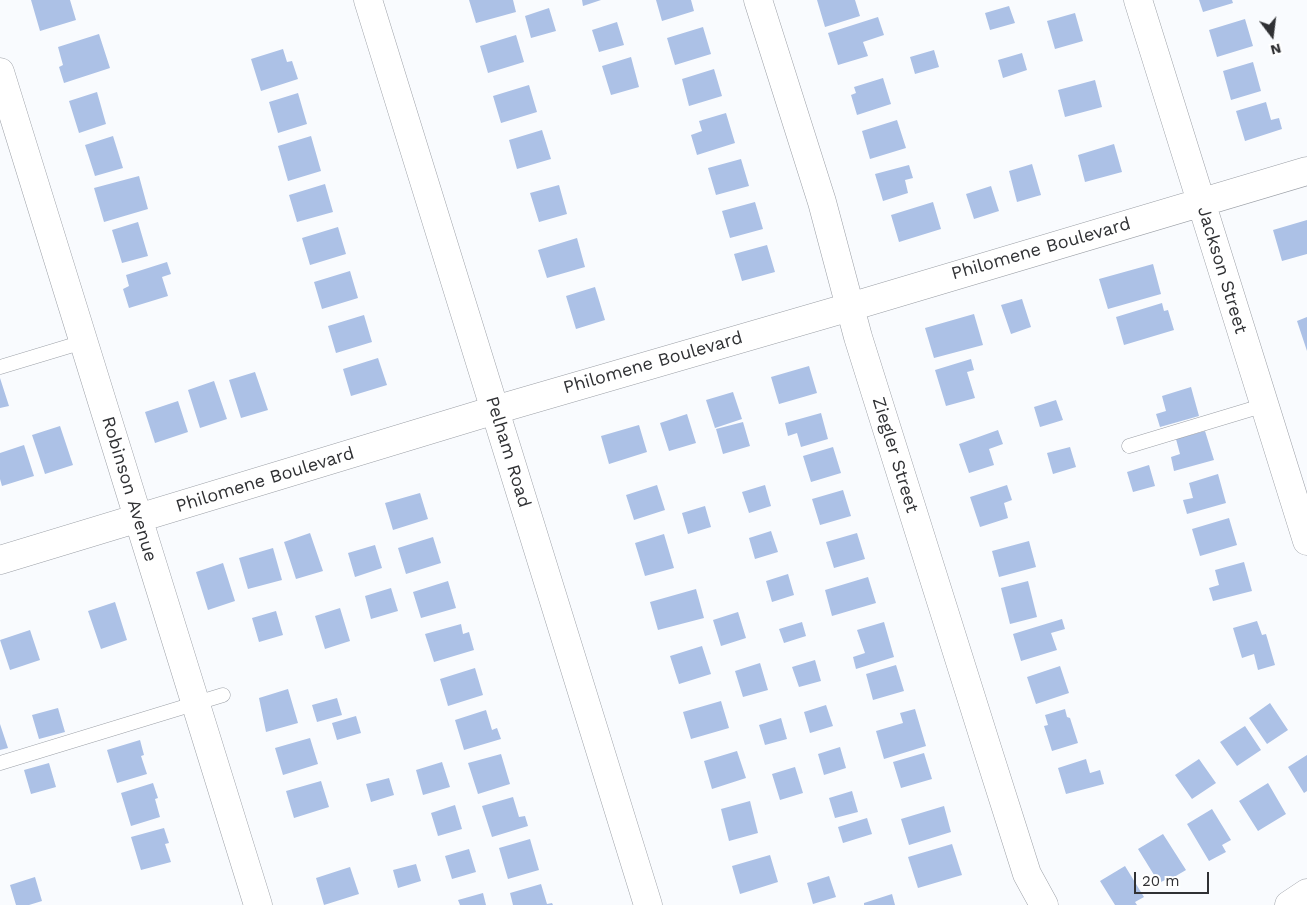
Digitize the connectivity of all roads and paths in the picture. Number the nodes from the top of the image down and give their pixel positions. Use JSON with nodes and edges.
{"nodes":[{"id":1,"x":368,"y":0,"type":"edge"},
{"id":2,"x":758,"y":0,"type":"edge"},
{"id":3,"x":1138,"y":0,"type":"edge"},
{"id":4,"x":0,"y":72,"type":"edge"},
{"id":5,"x":1307,"y":171,"type":"edge"},
{"id":6,"x":1201,"y":202,"type":"junction"},
{"id":7,"x":850,"y":307,"type":"junction"},
{"id":8,"x":83,"y":342,"type":"junction"},
{"id":9,"x":0,"y":367,"type":"edge"},
{"id":10,"x":1265,"y":406,"type":"junction"},
{"id":11,"x":495,"y":410,"type":"junction"},
{"id":12,"x":1129,"y":446,"type":"dead end"},
{"id":13,"x":138,"y":518,"type":"junction"},
{"id":14,"x":1307,"y":541,"type":"edge"},
{"id":15,"x":0,"y":560,"type":"edge"},
{"id":16,"x":223,"y":695,"type":"dead end"},
{"id":17,"x":195,"y":704,"type":"junction"},
{"id":18,"x":0,"y":763,"type":"edge"},
{"id":19,"x":1307,"y":893,"type":"edge"},
{"id":20,"x":258,"y":905,"type":"edge"},
{"id":21,"x":648,"y":905,"type":"edge"},
{"id":22,"x":1044,"y":905,"type":"edge"},
{"id":23,"x":1289,"y":905,"type":"edge"}],
"edges":[{"from":1,"to":11,"type":"street","name":"Pelham Road"},
{"from":2,"to":7,"type":"street","name":"Ziegler Street"},
{"from":3,"to":6,"type":"street","name":"Jackson Street"},
{"from":4,"to":8,"type":"street","name":"Robinson Avenue"},
{"from":5,"to":6,"type":"street","name":"Philomene Boulevard"},
{"from":6,"to":7,"type":"street","name":"Philomene Boulevard"},
{"from":6,"to":10,"type":"street","name":"Jackson Street"},
{"from":7,"to":11,"type":"street","name":"Philomene Boulevard"},
{"from":7,"to":22,"type":"street","name":"Ziegler Street"},
{"from":8,"to":9,"type":"lane"},
{"from":8,"to":13,"type":"street","name":"Robinson Avenue"},
{"from":10,"to":12,"type":"lane"},
{"from":10,"to":14,"type":"street","name":"Jackson Street"},
{"from":11,"to":13,"type":"street","name":"Philomene Boulevard"},
{"from":11,"to":21,"type":"street","name":"Pelham Road"},
{"from":13,"to":15,"type":"street","name":"Philomene Boulevard"},
{"from":13,"to":17,"type":"street","name":"Robinson Avenue"},
{"from":16,"to":17,"type":"lane"},
{"from":17,"to":18,"type":"lane"},
{"from":17,"to":20,"type":"street","name":"Robinson Avenue"},
{"from":19,"to":23,"type":"street"}]}
